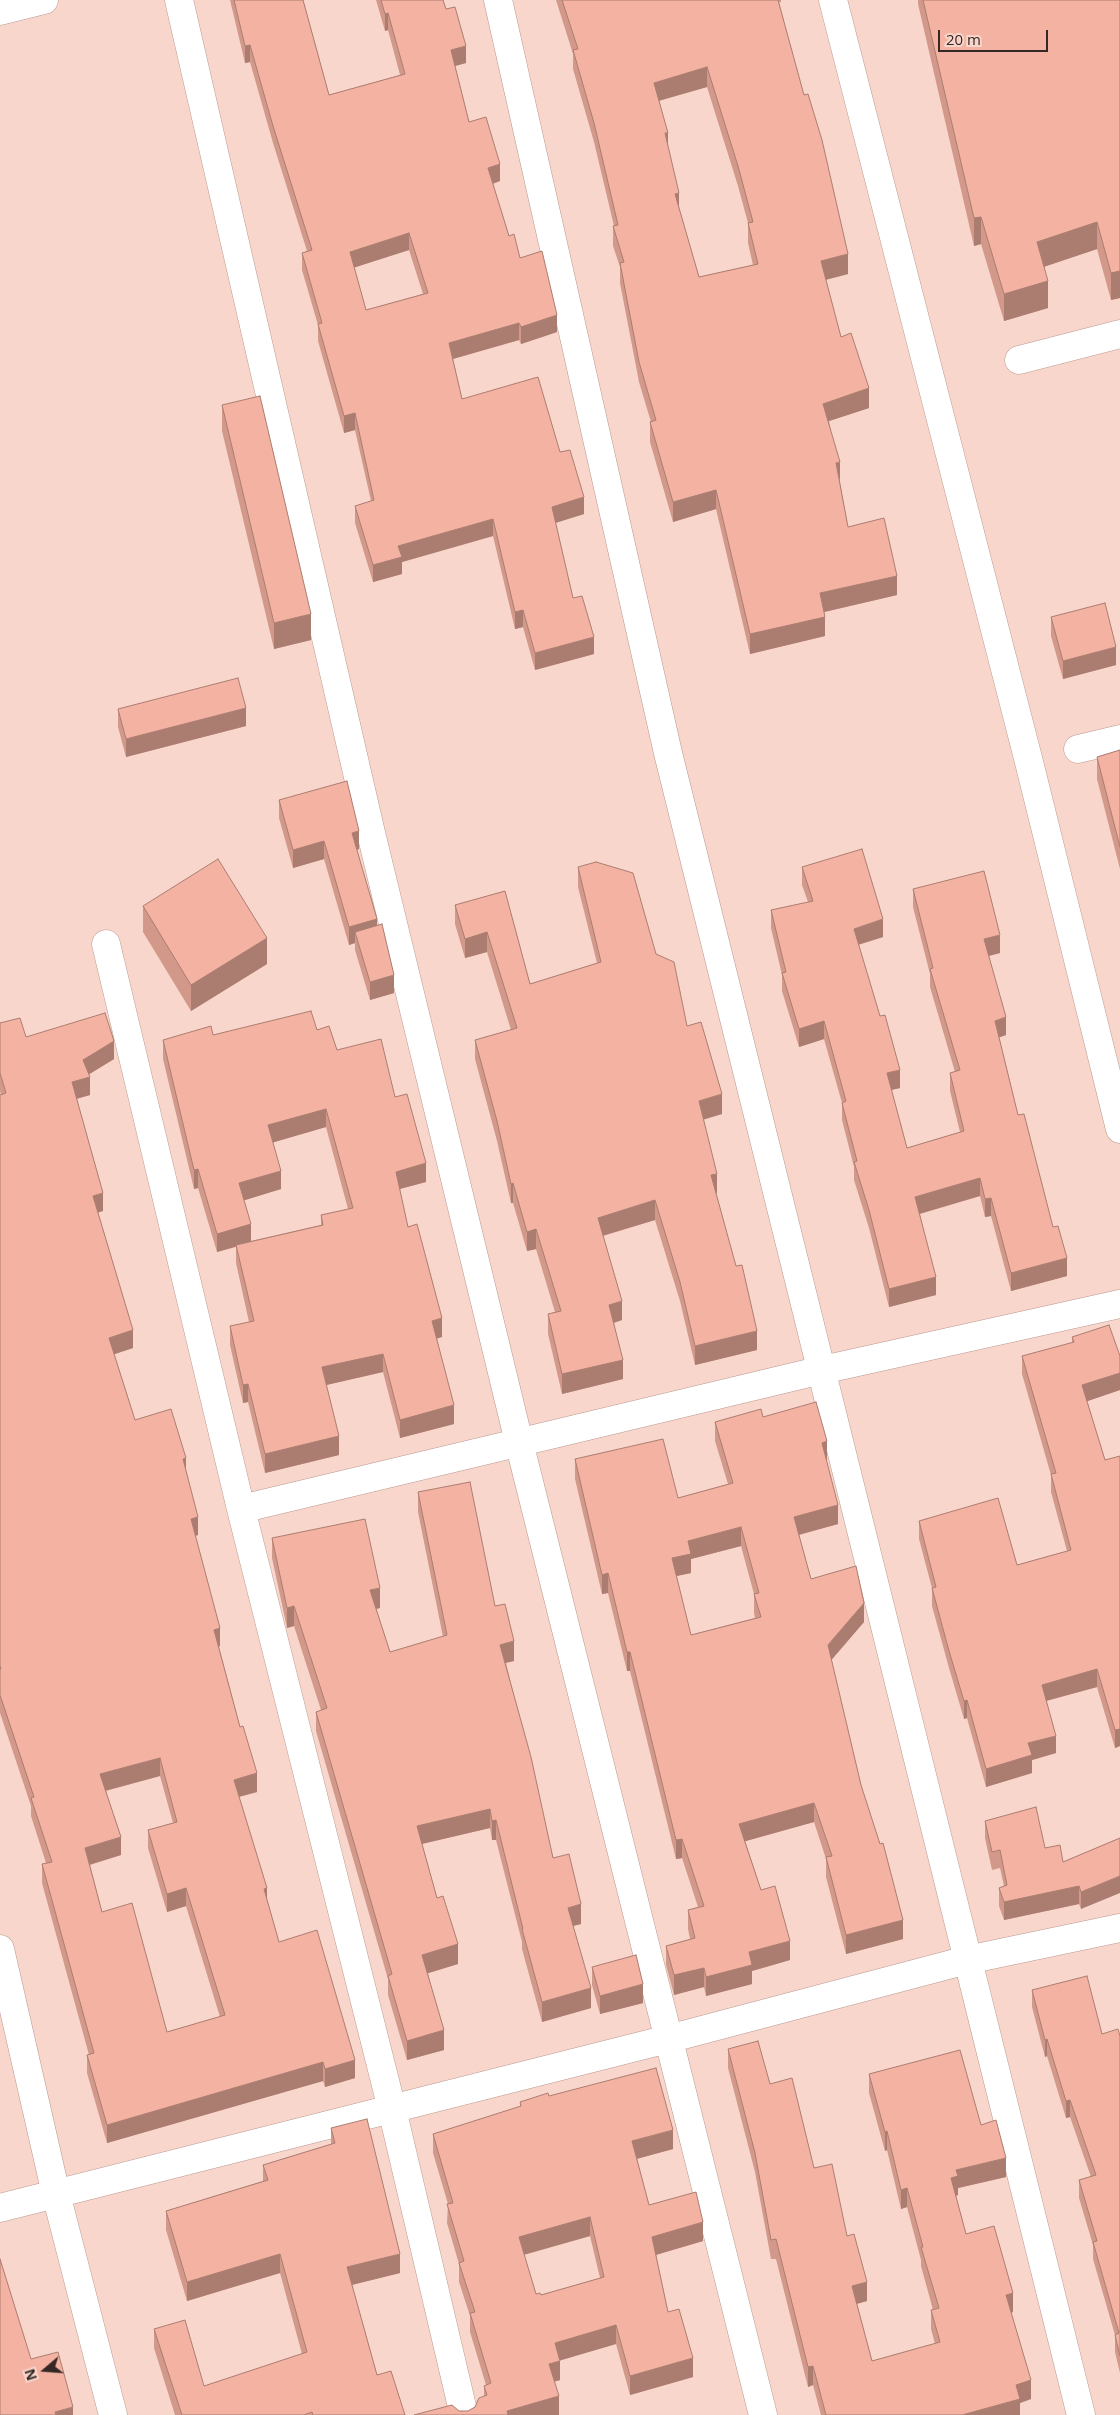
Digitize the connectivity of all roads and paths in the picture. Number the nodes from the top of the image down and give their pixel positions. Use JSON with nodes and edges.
{"nodes":[{"id":1,"x":44,"y":0,"type":"edge"},
{"id":2,"x":179,"y":0,"type":"edge"},
{"id":3,"x":498,"y":0,"type":"edge"},
{"id":4,"x":833,"y":0,"type":"edge"},
{"id":5,"x":0,"y":11,"type":"edge"},
{"id":6,"x":1120,"y":334,"type":"edge"},
{"id":7,"x":1019,"y":360,"type":"dead end"},
{"id":8,"x":1120,"y":738,"type":"edge"},
{"id":9,"x":1078,"y":749,"type":"dead end"},
{"id":10,"x":106,"y":944,"type":"dead end"},
{"id":11,"x":1120,"y":1129,"type":"edge"},
{"id":12,"x":1120,"y":1304,"type":"edge"},
{"id":13,"x":822,"y":1370,"type":"junction"},
{"id":14,"x":519,"y":1442,"type":"junction"},
{"id":15,"x":241,"y":1510,"type":"junction"},
{"id":16,"x":1120,"y":1928,"type":"edge"},
{"id":17,"x":0,"y":1949,"type":"edge"},
{"id":18,"x":967,"y":1960,"type":"junction"},
{"id":19,"x":668,"y":2039,"type":"junction"},
{"id":20,"x":392,"y":2109,"type":"junction"},
{"id":21,"x":56,"y":2194,"type":"junction"},
{"id":22,"x":0,"y":2208,"type":"edge"},
{"id":23,"x":113,"y":2415,"type":"edge"},
{"id":24,"x":464,"y":2415,"type":"edge"},
{"id":25,"x":763,"y":2415,"type":"edge"},
{"id":26,"x":1080,"y":2415,"type":"edge"}],
"edges":[{"from":1,"to":5,"type":"street"},
{"from":2,"to":14,"type":"street"},
{"from":3,"to":13,"type":"street"},
{"from":4,"to":11,"type":"street"},
{"from":6,"to":7,"type":"street"},
{"from":8,"to":9,"type":"street"},
{"from":10,"to":15,"type":"street"},
{"from":12,"to":13,"type":"street"},
{"from":13,"to":14,"type":"street"},
{"from":13,"to":18,"type":"street"},
{"from":14,"to":15,"type":"street"},
{"from":14,"to":19,"type":"street"},
{"from":15,"to":20,"type":"street"},
{"from":16,"to":18,"type":"street"},
{"from":17,"to":21,"type":"street"},
{"from":18,"to":19,"type":"street"},
{"from":18,"to":26,"type":"street"},
{"from":19,"to":20,"type":"street"},
{"from":19,"to":25,"type":"street"},
{"from":20,"to":21,"type":"street"},
{"from":20,"to":24,"type":"street"},
{"from":21,"to":22,"type":"street"},
{"from":21,"to":23,"type":"street"}]}
